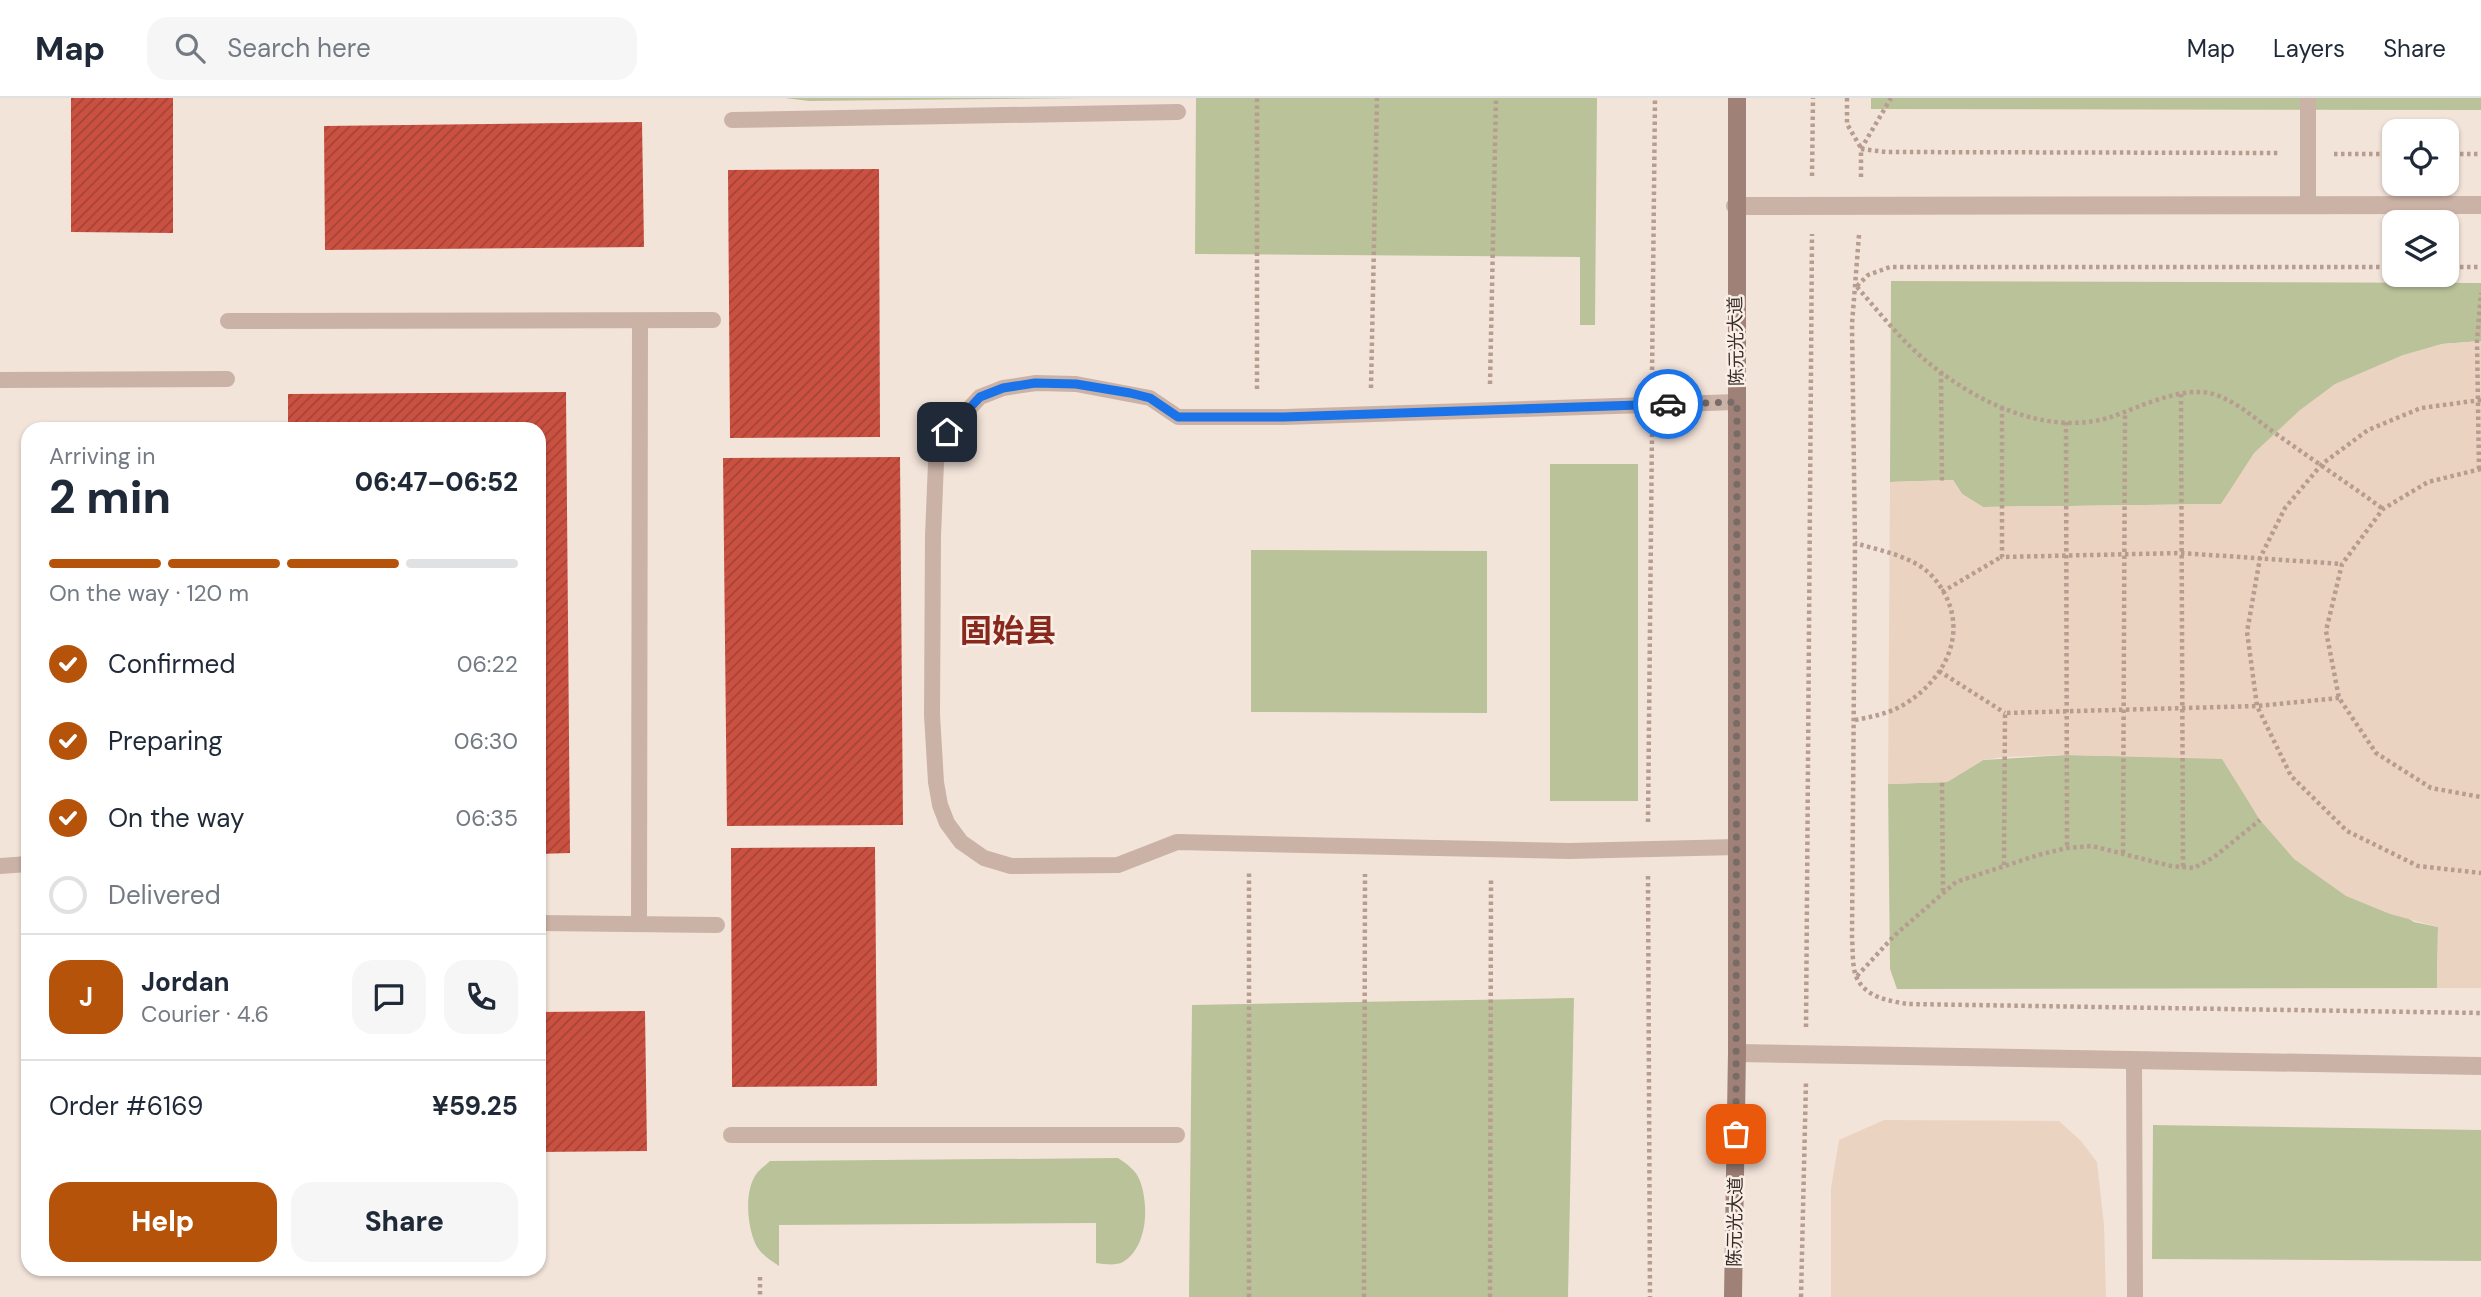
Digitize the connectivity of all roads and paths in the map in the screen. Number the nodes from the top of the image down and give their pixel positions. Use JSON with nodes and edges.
{"nodes":[{"id":1,"x":1257,"y":98,"type":"edge"},
{"id":2,"x":1377,"y":98,"type":"edge"},
{"id":3,"x":1496,"y":98,"type":"edge"},
{"id":4,"x":1655,"y":98,"type":"edge"},
{"id":5,"x":1737,"y":98,"type":"edge"},
{"id":6,"x":1813,"y":98,"type":"edge"},
{"id":7,"x":1847,"y":98,"type":"edge"},
{"id":8,"x":1891,"y":98,"type":"edge"},
{"id":9,"x":2308,"y":98,"type":"edge"},
{"id":10,"x":1178,"y":112,"type":"dead end"},
{"id":11,"x":732,"y":120,"type":"dead end"},
{"id":12,"x":1861,"y":149,"type":"junction"},
{"id":13,"x":2307,"y":153,"type":"junction"},
{"id":14,"x":2382,"y":154,"type":"edge"},
{"id":15,"x":2459,"y":154,"type":"edge"},
{"id":16,"x":2481,"y":154,"type":"edge"},
{"id":17,"x":2308,"y":204,"type":"junction"},
{"id":18,"x":1735,"y":205,"type":"junction"},
{"id":19,"x":1812,"y":205,"type":"junction"},
{"id":20,"x":2481,"y":205,"type":"edge"},
{"id":21,"x":2382,"y":267,"type":"edge"},
{"id":22,"x":2459,"y":267,"type":"edge"},
{"id":23,"x":2481,"y":267,"type":"edge"},
{"id":24,"x":1856,"y":287,"type":"junction"},
{"id":25,"x":2481,"y":293,"type":"edge"},
{"id":26,"x":713,"y":320,"type":"dead end"},
{"id":27,"x":228,"y":321,"type":"dead end"},
{"id":28,"x":640,"y":321,"type":"junction"},
{"id":29,"x":1941,"y":372,"type":"junction"},
{"id":30,"x":228,"y":379,"type":"dead end"},
{"id":31,"x":0,"y":380,"type":"edge"},
{"id":32,"x":2181,"y":394,"type":"junction"},
{"id":33,"x":2479,"y":400,"type":"edge"},
{"id":34,"x":1737,"y":402,"type":"junction"},
{"id":35,"x":1652,"y":404,"type":"junction"},
{"id":36,"x":2002,"y":407,"type":"junction"},
{"id":37,"x":1489,"y":409,"type":"junction"},
{"id":38,"x":2125,"y":412,"type":"junction"},
{"id":39,"x":1371,"y":413,"type":"junction"},
{"id":40,"x":1257,"y":417,"type":"junction"},
{"id":41,"x":2066,"y":422,"type":"junction"},
{"id":42,"x":2322,"y":464,"type":"junction"},
{"id":43,"x":2480,"y":469,"type":"edge"},
{"id":44,"x":1942,"y":481,"type":"dead end"},
{"id":45,"x":2383,"y":509,"type":"junction"},
{"id":46,"x":1855,"y":543,"type":"junction"},
{"id":47,"x":2181,"y":554,"type":"junction"},
{"id":48,"x":2125,"y":555,"type":"junction"},
{"id":49,"x":2066,"y":556,"type":"junction"},
{"id":50,"x":2002,"y":557,"type":"junction"},
{"id":51,"x":2260,"y":558,"type":"junction"},
{"id":52,"x":2342,"y":564,"type":"junction"},
{"id":53,"x":1942,"y":592,"type":"junction"},
{"id":54,"x":1939,"y":671,"type":"junction"},
{"id":55,"x":2339,"y":698,"type":"junction"},
{"id":56,"x":2257,"y":706,"type":"junction"},
{"id":57,"x":2182,"y":709,"type":"junction"},
{"id":58,"x":2124,"y":710,"type":"junction"},
{"id":59,"x":2066,"y":712,"type":"junction"},
{"id":60,"x":2005,"y":713,"type":"junction"},
{"id":61,"x":1855,"y":720,"type":"junction"},
{"id":62,"x":1942,"y":783,"type":"dead end"},
{"id":63,"x":2481,"y":797,"type":"edge"},
{"id":64,"x":2260,"y":820,"type":"dead end"},
{"id":65,"x":1249,"y":844,"type":"junction"},
{"id":66,"x":1365,"y":846,"type":"junction"},
{"id":67,"x":1737,"y":847,"type":"junction"},
{"id":68,"x":2067,"y":848,"type":"junction"},
{"id":69,"x":1491,"y":849,"type":"junction"},
{"id":70,"x":1648,"y":849,"type":"junction"},
{"id":71,"x":2123,"y":853,"type":"junction"},
{"id":72,"x":21,"y":864,"type":"edge"},
{"id":73,"x":2004,"y":865,"type":"junction"},
{"id":74,"x":0,"y":866,"type":"edge"},
{"id":75,"x":2183,"y":867,"type":"junction"},
{"id":76,"x":2481,"y":873,"type":"edge"},
{"id":77,"x":1942,"y":892,"type":"junction"},
{"id":78,"x":546,"y":923,"type":"edge"},
{"id":79,"x":639,"y":923,"type":"junction"},
{"id":80,"x":717,"y":925,"type":"dead end"},
{"id":81,"x":1856,"y":976,"type":"junction"},
{"id":82,"x":2481,"y":1013,"type":"edge"},
{"id":83,"x":1737,"y":1053,"type":"junction"},
{"id":84,"x":1806,"y":1054,"type":"junction"},
{"id":85,"x":2134,"y":1060,"type":"junction"},
{"id":86,"x":2481,"y":1066,"type":"edge"},
{"id":87,"x":730,"y":1135,"type":"dead end"},
{"id":88,"x":1177,"y":1135,"type":"dead end"},
{"id":89,"x":760,"y":1277,"type":"dead end"},
{"id":90,"x":760,"y":1297,"type":"edge"},
{"id":91,"x":1249,"y":1297,"type":"edge"},
{"id":92,"x":1364,"y":1297,"type":"edge"},
{"id":93,"x":1490,"y":1297,"type":"edge"},
{"id":94,"x":1650,"y":1297,"type":"edge"},
{"id":95,"x":1734,"y":1297,"type":"edge"},
{"id":96,"x":1801,"y":1297,"type":"edge"},
{"id":97,"x":2135,"y":1297,"type":"edge"}],
"edges":[{"from":1,"to":40,"type":"path"},
{"from":2,"to":39,"type":"path"},
{"from":3,"to":37,"type":"path"},
{"from":4,"to":35,"type":"path"},
{"from":5,"to":18,"type":"main road","name":"陈元光大道"},
{"from":6,"to":19,"type":"path"},
{"from":7,"to":12,"type":"path"},
{"from":8,"to":12,"type":"path"},
{"from":9,"to":13,"type":"lane"},
{"from":10,"to":11,"type":"lane"},
{"from":12,"to":13,"type":"path"},
{"from":13,"to":14,"type":"path"},
{"from":13,"to":17,"type":"lane"},
{"from":15,"to":16,"type":"path"},
{"from":17,"to":19,"type":"street"},
{"from":17,"to":20,"type":"street"},
{"from":18,"to":19,"type":"street"},
{"from":18,"to":34,"type":"main road","name":"陈元光大道"},
{"from":19,"to":84,"type":"path"},
{"from":21,"to":24,"type":"path"},
{"from":22,"to":23,"type":"path"},
{"from":24,"to":29,"type":"path"},
{"from":24,"to":46,"type":"path"},
{"from":25,"to":33,"type":"path"},
{"from":26,"to":28,"type":"lane"},
{"from":27,"to":28,"type":"lane"},
{"from":28,"to":79,"type":"lane"},
{"from":29,"to":36,"type":"path"},
{"from":29,"to":44,"type":"path"},
{"from":30,"to":31,"type":"lane"},
{"from":32,"to":38,"type":"path"},
{"from":32,"to":42,"type":"path"},
{"from":32,"to":47,"type":"path"},
{"from":33,"to":42,"type":"path"},
{"from":33,"to":43,"type":"path"},
{"from":34,"to":35,"type":"lane"},
{"from":34,"to":67,"type":"main road","name":"陈元光大道"},
{"from":35,"to":37,"type":"lane"},
{"from":35,"to":70,"type":"path"},
{"from":36,"to":41,"type":"path"},
{"from":36,"to":50,"type":"path"},
{"from":37,"to":39,"type":"lane"},
{"from":38,"to":41,"type":"path"},
{"from":38,"to":48,"type":"path"},
{"from":39,"to":40,"type":"lane"},
{"from":40,"to":65,"type":"lane"},
{"from":41,"to":49,"type":"path"},
{"from":42,"to":45,"type":"path"},
{"from":42,"to":51,"type":"path"},
{"from":43,"to":45,"type":"path"},
{"from":45,"to":52,"type":"path"},
{"from":46,"to":53,"type":"path"},
{"from":46,"to":61,"type":"path"},
{"from":47,"to":48,"type":"path"},
{"from":47,"to":51,"type":"path"},
{"from":47,"to":57,"type":"path"},
{"from":48,"to":49,"type":"path"},
{"from":48,"to":58,"type":"path"},
{"from":49,"to":50,"type":"path"},
{"from":49,"to":59,"type":"path"},
{"from":50,"to":53,"type":"path"},
{"from":51,"to":52,"type":"path"},
{"from":51,"to":56,"type":"path"},
{"from":52,"to":55,"type":"path"},
{"from":53,"to":54,"type":"path"},
{"from":54,"to":60,"type":"path"},
{"from":54,"to":61,"type":"path"},
{"from":55,"to":56,"type":"path"},
{"from":55,"to":63,"type":"path"},
{"from":56,"to":57,"type":"path"},
{"from":56,"to":76,"type":"path"},
{"from":57,"to":58,"type":"path"},
{"from":57,"to":75,"type":"path"},
{"from":58,"to":59,"type":"path"},
{"from":58,"to":71,"type":"path"},
{"from":59,"to":60,"type":"path"},
{"from":59,"to":68,"type":"path"},
{"from":60,"to":73,"type":"path"},
{"from":61,"to":81,"type":"path"},
{"from":62,"to":77,"type":"path"},
{"from":64,"to":75,"type":"path"},
{"from":65,"to":66,"type":"lane"},
{"from":65,"to":91,"type":"path"},
{"from":66,"to":69,"type":"lane"},
{"from":66,"to":92,"type":"path"},
{"from":67,"to":70,"type":"lane"},
{"from":67,"to":83,"type":"main road","name":"陈元光大道"},
{"from":68,"to":71,"type":"path"},
{"from":68,"to":73,"type":"path"},
{"from":69,"to":70,"type":"lane"},
{"from":69,"to":93,"type":"path"},
{"from":70,"to":94,"type":"path"},
{"from":71,"to":75,"type":"path"},
{"from":72,"to":74,"type":"lane"},
{"from":73,"to":77,"type":"path"},
{"from":77,"to":81,"type":"path"},
{"from":78,"to":79,"type":"lane"},
{"from":79,"to":80,"type":"lane"},
{"from":81,"to":82,"type":"path"},
{"from":83,"to":84,"type":"street"},
{"from":83,"to":95,"type":"main road","name":"陈元光大道"},
{"from":84,"to":85,"type":"street"},
{"from":84,"to":96,"type":"path"},
{"from":85,"to":86,"type":"street"},
{"from":85,"to":97,"type":"lane"},
{"from":87,"to":88,"type":"lane"},
{"from":89,"to":90,"type":"path"}]}
